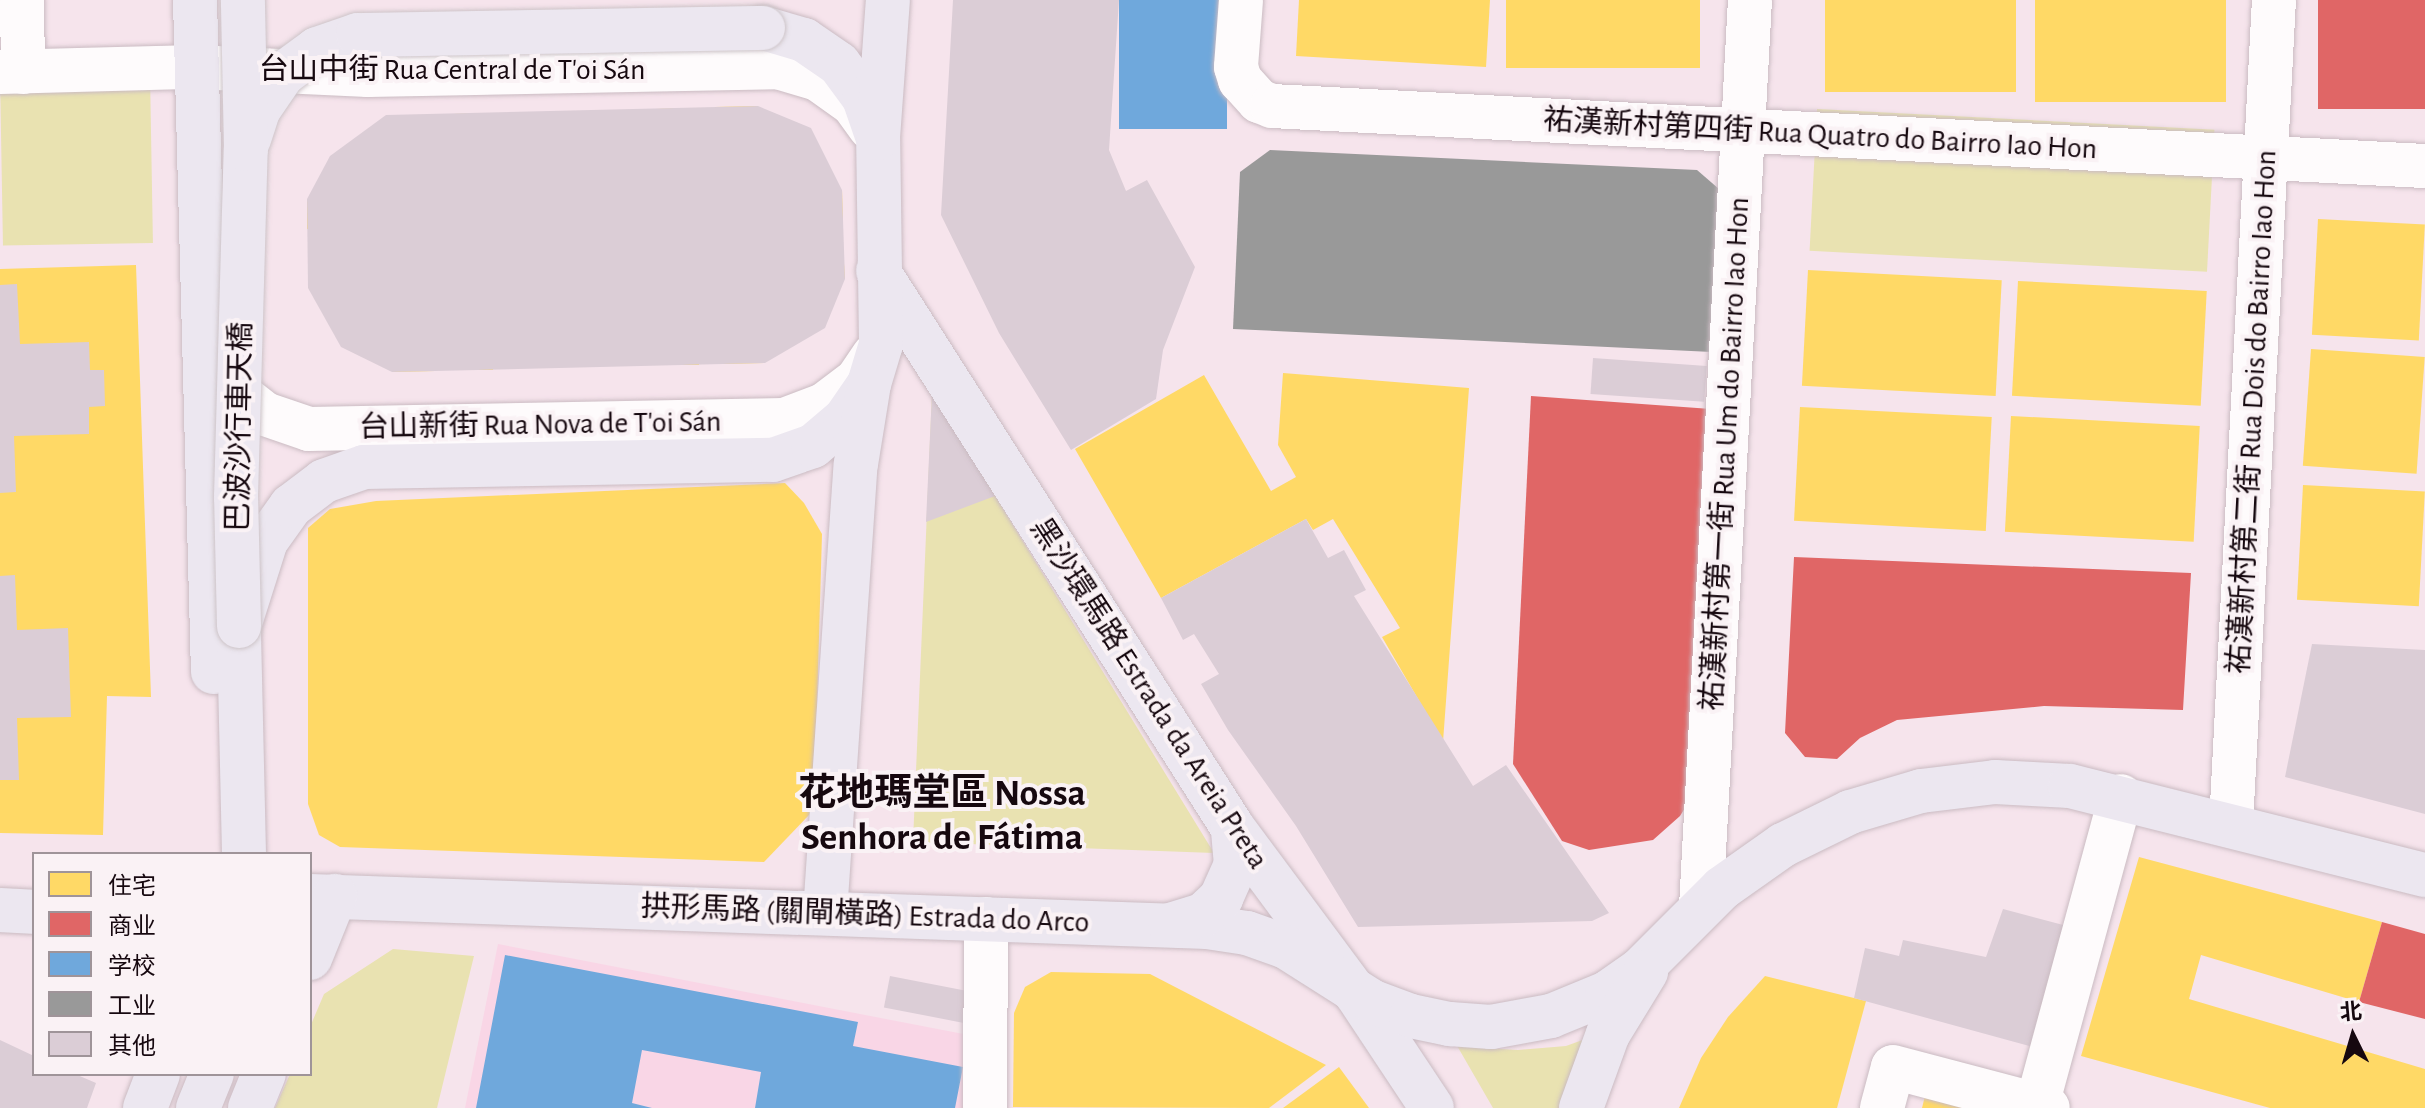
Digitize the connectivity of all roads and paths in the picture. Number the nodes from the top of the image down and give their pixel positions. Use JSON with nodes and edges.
{"nodes":[{"id":1,"x":22,"y":0,"type":"edge"},
{"id":2,"x":195,"y":0,"type":"edge"},
{"id":3,"x":243,"y":0,"type":"edge"},
{"id":4,"x":888,"y":0,"type":"edge"},
{"id":5,"x":1241,"y":0,"type":"edge"},
{"id":6,"x":1750,"y":0,"type":"edge"},
{"id":7,"x":2274,"y":0,"type":"edge"},
{"id":8,"x":196,"y":67,"type":"junction"},
{"id":9,"x":12,"y":72,"type":"edge"},
{"id":10,"x":1743,"y":131,"type":"junction"},
{"id":11,"x":878,"y":138,"type":"junction"},
{"id":12,"x":246,"y":149,"type":"junction"},
{"id":13,"x":2266,"y":158,"type":"junction"},
{"id":14,"x":2425,"y":166,"type":"edge"},
{"id":15,"x":878,"y":271,"type":"junction"},
{"id":16,"x":204,"y":345,"type":"junction"},
{"id":17,"x":875,"y":364,"type":"junction"},
{"id":18,"x":239,"y":626,"type":"junction"},
{"id":19,"x":2121,"y":796,"type":"junction"},
{"id":20,"x":2231,"y":825,"type":"junction"},
{"id":21,"x":1233,"y":828,"type":"junction"},
{"id":22,"x":217,"y":852,"type":"edge"},
{"id":23,"x":244,"y":852,"type":"edge"},
{"id":24,"x":2425,"y":875,"type":"edge"},
{"id":25,"x":334,"y":897,"type":"edge"},
{"id":26,"x":1701,"y":907,"type":"junction"},
{"id":27,"x":0,"y":910,"type":"edge"},
{"id":28,"x":32,"y":912,"type":"edge"},
{"id":29,"x":825,"y":913,"type":"junction"},
{"id":30,"x":986,"y":919,"type":"junction"},
{"id":31,"x":1167,"y":925,"type":"junction"},
{"id":32,"x":1669,"y":941,"type":"junction"},
{"id":33,"x":312,"y":953,"type":"edge"},
{"id":34,"x":1355,"y":992,"type":"junction"},
{"id":35,"x":157,"y":1076,"type":"edge"},
{"id":36,"x":211,"y":1076,"type":"edge"},
{"id":37,"x":263,"y":1076,"type":"edge"},
{"id":38,"x":1887,"y":1088,"type":"edge"},
{"id":39,"x":2042,"y":1107,"type":"edge"},
{"id":40,"x":145,"y":1108,"type":"edge"},
{"id":41,"x":198,"y":1108,"type":"edge"},
{"id":42,"x":250,"y":1108,"type":"edge"},
{"id":43,"x":985,"y":1108,"type":"edge"},
{"id":44,"x":1432,"y":1108,"type":"edge"},
{"id":45,"x":1581,"y":1108,"type":"edge"}],
"edges":[{"from":1,"to":9,"type":"street"},
{"from":2,"to":8,"type":"main road"},
{"from":3,"to":12,"type":"main road","name":"巴波沙行車天橋","bridge":true},
{"from":4,"to":11,"type":"main road"},
{"from":5,"to":10,"type":"street","name":"祐漢新村第四街 Rua Quatro do Bairro Iao Hon"},
{"from":6,"to":10,"type":"street","name":"祐漢新村第一街 Rua Um do Bairro Iao Hon"},
{"from":7,"to":13,"type":"street","name":"祐漢新村第二街 Rua Dois do Bairro Iao Hon"},
{"from":8,"to":9,"type":"street","name":"台山中街 Rua Central de T'oi Sán"},
{"from":8,"to":11,"type":"street","name":"台山中街 Rua Central de T'oi Sán"},
{"from":8,"to":16,"type":"main road"},
{"from":10,"to":13,"type":"street","name":"祐漢新村第四街 Rua Quatro do Bairro Iao Hon"},
{"from":10,"to":26,"type":"street","name":"祐漢新村第一街 Rua Um do Bairro Iao Hon"},
{"from":11,"to":12,"type":"main road","bridge":true},
{"from":11,"to":15,"type":"main road"},
{"from":12,"to":18,"type":"main road","name":"巴波沙行車天橋","bridge":true},
{"from":13,"to":14,"type":"street","name":"祐漢新村第四街 Rua Quatro do Bairro Iao Hon"},
{"from":13,"to":20,"type":"street","name":"祐漢新村第二街 Rua Dois do Bairro Iao Hon"},
{"from":15,"to":17,"type":"main road"},
{"from":15,"to":21,"type":"main road","name":"黑沙環馬路 Estrada da Areia Preta"},
{"from":16,"to":17,"type":"street","name":"台山新街 Rua Nova de T'oi Sán"},
{"from":16,"to":22,"type":"main road"},
{"from":17,"to":18,"type":"main road"},
{"from":17,"to":29,"type":"main road"},
{"from":18,"to":23,"type":"main road","name":"巴波沙行車天橋"},
{"from":19,"to":20,"type":"main road"},
{"from":19,"to":26,"type":"main road"},
{"from":19,"to":39,"type":"street"},
{"from":20,"to":24,"type":"main road"},
{"from":21,"to":31,"type":"main road"},
{"from":21,"to":34,"type":"main road","name":"黑沙環馬路 Estrada da Areia Preta"},
{"from":25,"to":29,"type":"main road","name":"拱形馬路 (關閘橫路) Estrada do Arco"},
{"from":25,"to":33,"type":"main road"},
{"from":26,"to":32,"type":"main road"},
{"from":27,"to":28,"type":"main road"},
{"from":29,"to":30,"type":"main road","name":"拱形馬路 (關閘橫路) Estrada do Arco"},
{"from":30,"to":31,"type":"main road","name":"拱形馬路 (關閘橫路) Estrada do Arco"},
{"from":30,"to":43,"type":"street"},
{"from":31,"to":34,"type":"main road","name":"拱形馬路 (關閘橫路) Estrada do Arco"},
{"from":32,"to":34,"type":"main road"},
{"from":32,"to":45,"type":"main road"},
{"from":34,"to":44,"type":"main road","name":"黑沙環馬路 Estrada da Areia Preta"},
{"from":35,"to":40,"type":"main road"},
{"from":36,"to":41,"type":"main road"},
{"from":37,"to":42,"type":"main road"},
{"from":38,"to":39,"type":"street"}]}
